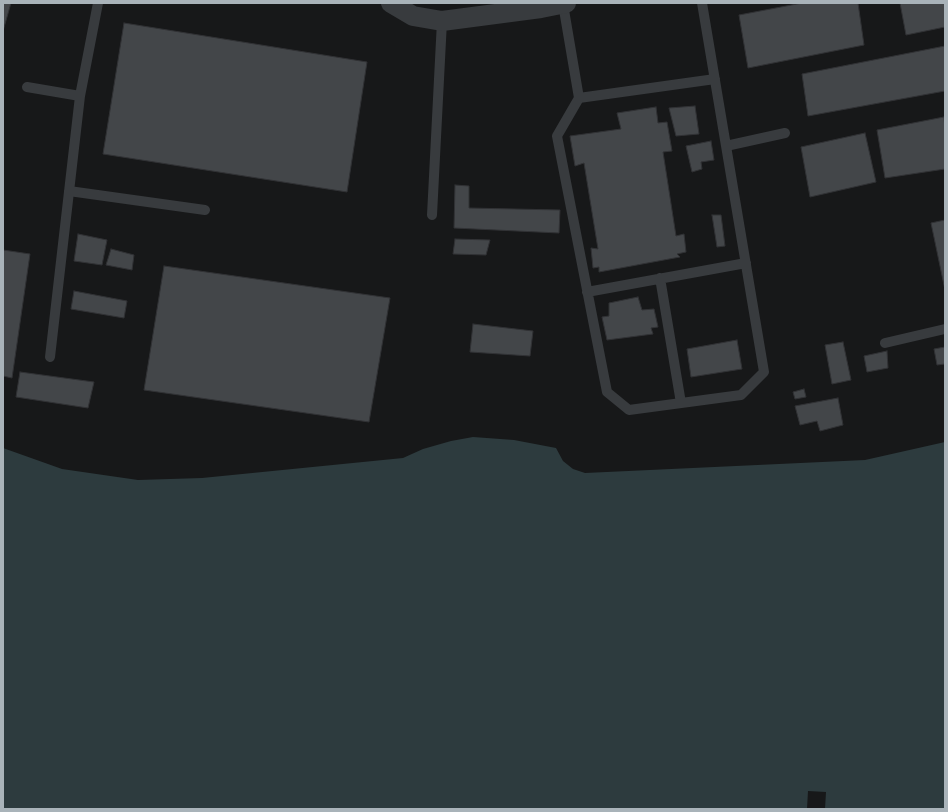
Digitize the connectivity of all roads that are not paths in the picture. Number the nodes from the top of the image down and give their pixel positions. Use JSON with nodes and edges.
{"nodes":[{"id":1,"x":98,"y":3,"type":"edge"},
{"id":2,"x":391,"y":3,"type":"edge"},
{"id":3,"x":564,"y":3,"type":"edge"},
{"id":4,"x":702,"y":3,"type":"edge"},
{"id":5,"x":540,"y":5,"type":"edge"},
{"id":6,"x":442,"y":21,"type":"junction"},
{"id":7,"x":715,"y":79,"type":"junction"},
{"id":8,"x":27,"y":87,"type":"dead end"},
{"id":9,"x":80,"y":96,"type":"junction"},
{"id":10,"x":579,"y":98,"type":"junction"},
{"id":11,"x":785,"y":133,"type":"dead end"},
{"id":12,"x":726,"y":146,"type":"junction"},
{"id":13,"x":69,"y":191,"type":"junction"},
{"id":14,"x":205,"y":210,"type":"dead end"},
{"id":15,"x":432,"y":215,"type":"dead end"},
{"id":16,"x":746,"y":263,"type":"junction"},
{"id":17,"x":660,"y":278,"type":"junction"},
{"id":18,"x":587,"y":292,"type":"junction"},
{"id":19,"x":945,"y":329,"type":"edge"},
{"id":20,"x":885,"y":343,"type":"dead end"},
{"id":21,"x":50,"y":357,"type":"dead end"},
{"id":22,"x":681,"y":403,"type":"junction"}],
"edges":[{"from":1,"to":9,"type":"lane"},
{"from":2,"to":6,"type":"street"},
{"from":3,"to":5,"type":"street"},
{"from":3,"to":10,"type":"lane"},
{"from":4,"to":7,"type":"lane"},
{"from":5,"to":6,"type":"street"},
{"from":6,"to":15,"type":"lane"},
{"from":7,"to":10,"type":"lane"},
{"from":7,"to":12,"type":"lane"},
{"from":8,"to":9,"type":"lane"},
{"from":9,"to":13,"type":"lane"},
{"from":10,"to":18,"type":"lane"},
{"from":11,"to":12,"type":"lane"},
{"from":12,"to":16,"type":"lane"},
{"from":13,"to":14,"type":"lane"},
{"from":13,"to":21,"type":"lane"},
{"from":16,"to":17,"type":"lane"},
{"from":16,"to":22,"type":"lane"},
{"from":17,"to":18,"type":"lane"},
{"from":17,"to":22,"type":"lane"},
{"from":18,"to":22,"type":"lane"},
{"from":19,"to":20,"type":"lane"}]}
